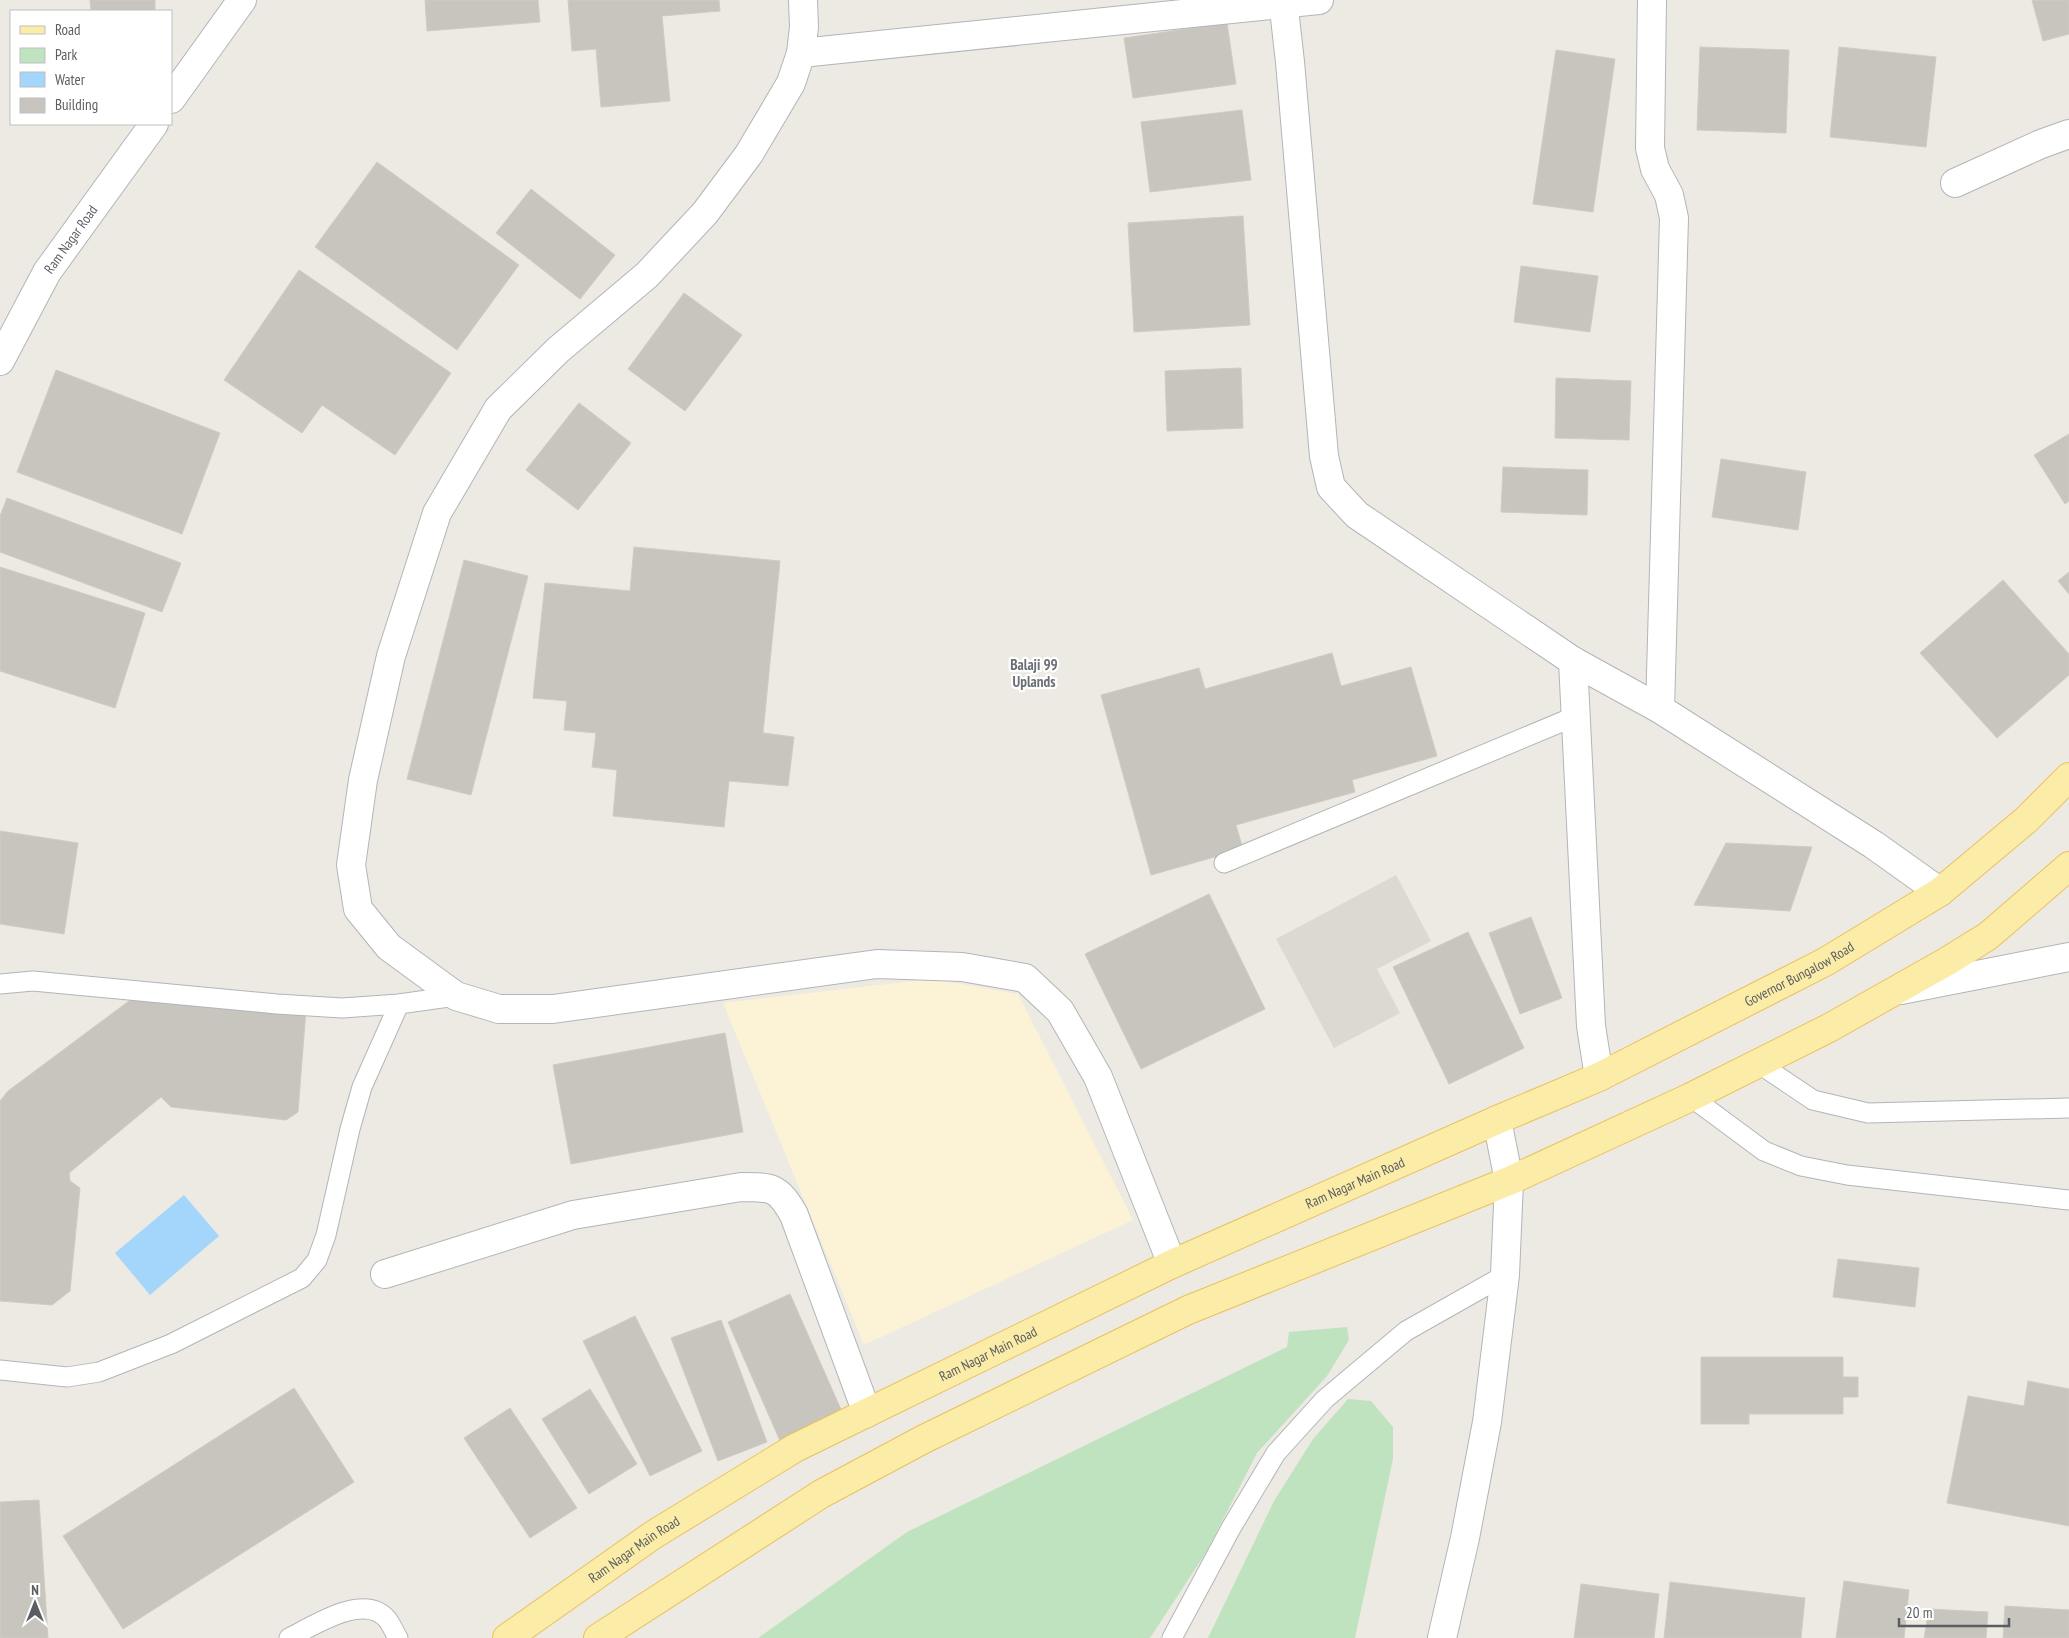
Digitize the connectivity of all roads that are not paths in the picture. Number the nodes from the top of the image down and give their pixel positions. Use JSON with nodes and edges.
{"nodes":[{"id":1,"x":242,"y":0,"type":"edge"},
{"id":2,"x":802,"y":0,"type":"edge"},
{"id":3,"x":1319,"y":0,"type":"edge"},
{"id":4,"x":1652,"y":0,"type":"edge"},
{"id":5,"x":1283,"y":2,"type":"edge"},
{"id":6,"x":801,"y":53,"type":"junction"},
{"id":7,"x":172,"y":98,"type":"edge"},
{"id":8,"x":153,"y":125,"type":"edge"},
{"id":9,"x":2069,"y":134,"type":"edge"},
{"id":10,"x":1956,"y":183,"type":"dead end"},
{"id":11,"x":0,"y":361,"type":"edge"},
{"id":12,"x":1573,"y":661,"type":"junction"},
{"id":13,"x":1660,"y":709,"type":"junction"},
{"id":14,"x":1576,"y":716,"type":"junction"},
{"id":15,"x":2069,"y":777,"type":"edge"},
{"id":16,"x":1224,"y":863,"type":"dead end"},
{"id":17,"x":2069,"y":866,"type":"edge"},
{"id":18,"x":1940,"y":892,"type":"junction"},
{"id":19,"x":2069,"y":957,"type":"edge"},
{"id":20,"x":0,"y":984,"type":"edge"},
{"id":21,"x":1896,"y":991,"type":"junction"},
{"id":22,"x":456,"y":996,"type":"junction"},
{"id":23,"x":399,"y":1004,"type":"junction"},
{"id":24,"x":1758,"y":1063,"type":"junction"},
{"id":25,"x":1599,"y":1077,"type":"junction"},
{"id":26,"x":1691,"y":1097,"type":"junction"},
{"id":27,"x":2069,"y":1108,"type":"edge"},
{"id":28,"x":1497,"y":1120,"type":"junction"},
{"id":29,"x":1509,"y":1181,"type":"junction"},
{"id":30,"x":2069,"y":1200,"type":"edge"},
{"id":31,"x":1172,"y":1264,"type":"junction"},
{"id":32,"x":385,"y":1274,"type":"dead end"},
{"id":33,"x":1505,"y":1275,"type":"junction"},
{"id":34,"x":0,"y":1370,"type":"edge"},
{"id":35,"x":867,"y":1413,"type":"junction"},
{"id":36,"x":289,"y":1638,"type":"edge"},
{"id":37,"x":398,"y":1638,"type":"edge"},
{"id":38,"x":507,"y":1638,"type":"edge"},
{"id":39,"x":598,"y":1638,"type":"edge"},
{"id":40,"x":1172,"y":1638,"type":"edge"},
{"id":41,"x":1442,"y":1638,"type":"edge"}],
"edges":[{"from":1,"to":7,"type":"street"},
{"from":2,"to":6,"type":"street"},
{"from":3,"to":5,"type":"street"},
{"from":4,"to":13,"type":"street"},
{"from":5,"to":6,"type":"street"},
{"from":5,"to":12,"type":"street"},
{"from":6,"to":22,"type":"street"},
{"from":8,"to":11,"type":"street","name":"Ram Nagar Road"},
{"from":9,"to":10,"type":"street"},
{"from":12,"to":13,"type":"street"},
{"from":12,"to":14,"type":"street"},
{"from":13,"to":18,"type":"street"},
{"from":14,"to":16,"type":"lane"},
{"from":14,"to":25,"type":"street"},
{"from":15,"to":18,"type":"main road","name":"Governor Bungalow Road"},
{"from":17,"to":21,"type":"main road"},
{"from":18,"to":25,"type":"main road","name":"Governor Bungalow Road"},
{"from":19,"to":21,"type":"street"},
{"from":20,"to":23,"type":"lane"},
{"from":21,"to":24,"type":"main road"},
{"from":22,"to":23,"type":"lane"},
{"from":22,"to":31,"type":"street"},
{"from":23,"to":34,"type":"lane"},
{"from":24,"to":26,"type":"main road"},
{"from":24,"to":27,"type":"lane"},
{"from":25,"to":28,"type":"main road","name":"Governor Bungalow Road"},
{"from":26,"to":29,"type":"main road"},
{"from":26,"to":30,"type":"lane"},
{"from":28,"to":29,"type":"street"},
{"from":28,"to":31,"type":"main road","name":"Ram Nagar Main Road"},
{"from":29,"to":33,"type":"street"},
{"from":29,"to":39,"type":"main road"},
{"from":31,"to":35,"type":"main road","name":"Ram Nagar Main Road"},
{"from":32,"to":35,"type":"street"},
{"from":33,"to":40,"type":"lane"},
{"from":33,"to":41,"type":"street"},
{"from":35,"to":38,"type":"main road","name":"Ram Nagar Main Road"},
{"from":36,"to":37,"type":"lane"}]}
